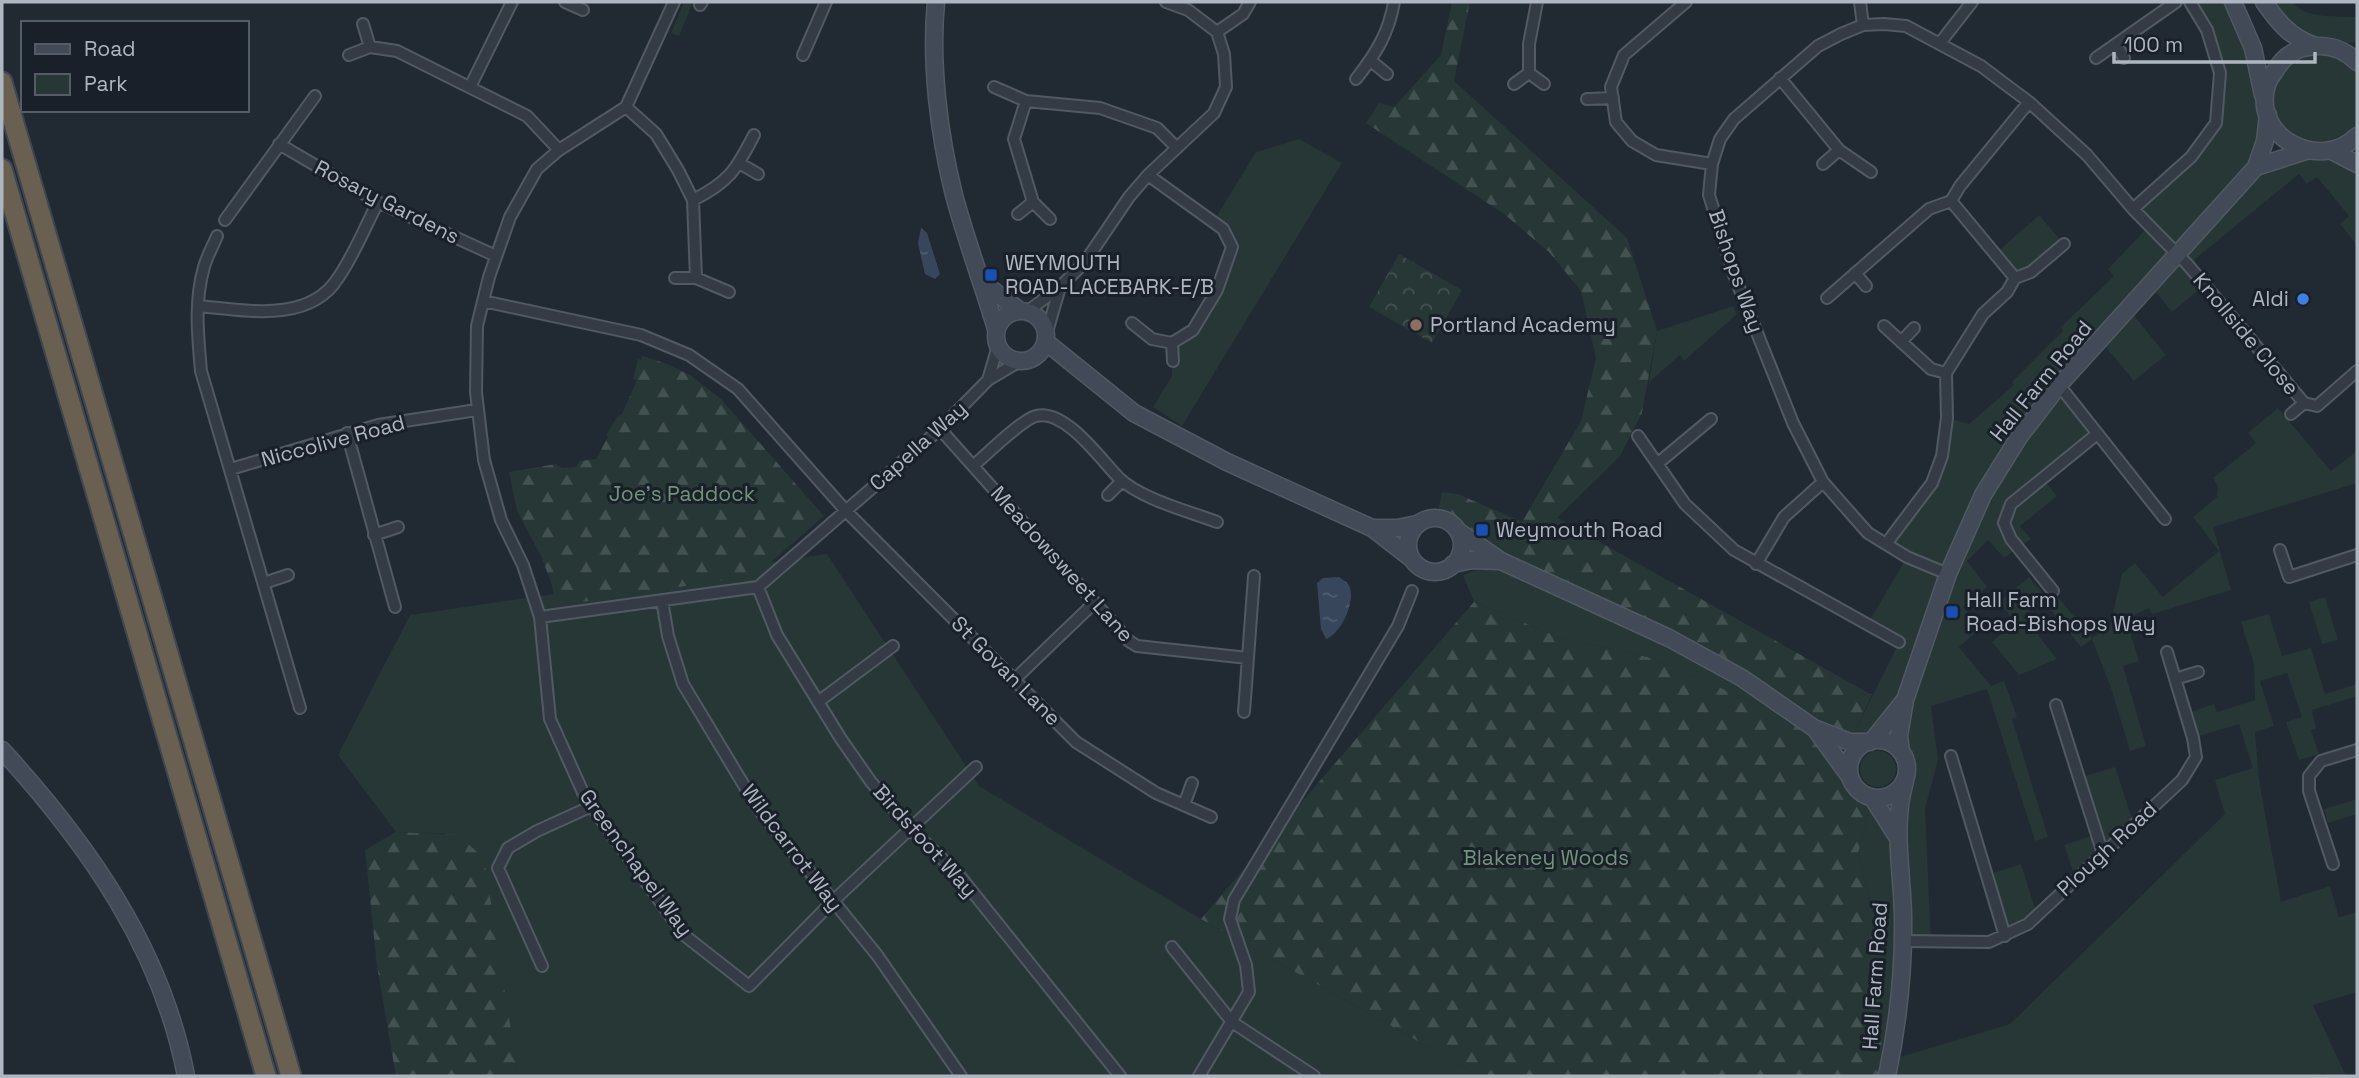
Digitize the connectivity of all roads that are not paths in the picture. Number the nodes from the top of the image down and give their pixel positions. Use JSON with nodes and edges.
{"nodes":[{"id":1,"x":512,"y":2,"type":"edge"},
{"id":2,"x":565,"y":2,"type":"edge"},
{"id":3,"x":674,"y":2,"type":"edge"},
{"id":4,"x":827,"y":2,"type":"edge"},
{"id":5,"x":936,"y":2,"type":"edge"},
{"id":6,"x":1166,"y":2,"type":"edge"},
{"id":7,"x":1250,"y":2,"type":"edge"},
{"id":8,"x":1394,"y":2,"type":"edge"},
{"id":9,"x":1538,"y":2,"type":"edge"},
{"id":10,"x":1686,"y":2,"type":"edge"},
{"id":11,"x":1860,"y":2,"type":"edge"},
{"id":12,"x":1972,"y":2,"type":"edge"},
{"id":13,"x":2176,"y":2,"type":"edge"},
{"id":14,"x":2190,"y":2,"type":"edge"},
{"id":15,"x":2233,"y":2,"type":"edge"},
{"id":16,"x":2263,"y":2,"type":"edge"},
{"id":17,"x":583,"y":10,"type":"dead end"},
{"id":18,"x":363,"y":24,"type":"dead end"},
{"id":19,"x":1863,"y":25,"type":"junction"},
{"id":20,"x":1217,"y":32,"type":"junction"},
{"id":21,"x":2357,"y":42,"type":"edge"},
{"id":22,"x":1941,"y":43,"type":"junction"},
{"id":23,"x":2116,"y":44,"type":"junction"},
{"id":24,"x":2320,"y":45,"type":"junction"},
{"id":25,"x":370,"y":47,"type":"junction"},
{"id":26,"x":349,"y":55,"type":"dead end"},
{"id":27,"x":803,"y":55,"type":"dead end"},
{"id":28,"x":2096,"y":58,"type":"dead end"},
{"id":29,"x":2124,"y":58,"type":"dead end"},
{"id":30,"x":1371,"y":61,"type":"junction"},
{"id":31,"x":2357,"y":62,"type":"edge"},
{"id":32,"x":1529,"y":73,"type":"junction"},
{"id":33,"x":1387,"y":74,"type":"dead end"},
{"id":34,"x":1780,"y":78,"type":"junction"},
{"id":35,"x":1356,"y":79,"type":"dead end"},
{"id":36,"x":2,"y":82,"type":"edge"},
{"id":37,"x":1544,"y":84,"type":"dead end"},
{"id":38,"x":1514,"y":85,"type":"dead end"},
{"id":39,"x":470,"y":87,"type":"junction"},
{"id":40,"x":994,"y":87,"type":"dead end"},
{"id":41,"x":315,"y":96,"type":"dead end"},
{"id":42,"x":1613,"y":98,"type":"junction"},
{"id":43,"x":1587,"y":99,"type":"dead end"},
{"id":44,"x":1026,"y":101,"type":"junction"},
{"id":45,"x":2029,"y":102,"type":"junction"},
{"id":46,"x":626,"y":107,"type":"junction"},
{"id":47,"x":2267,"y":109,"type":"junction"},
{"id":48,"x":754,"y":135,"type":"dead end"},
{"id":49,"x":2357,"y":136,"type":"edge"},
{"id":50,"x":279,"y":144,"type":"junction"},
{"id":51,"x":1177,"y":148,"type":"junction"},
{"id":52,"x":559,"y":150,"type":"junction"},
{"id":53,"x":1839,"y":150,"type":"junction"},
{"id":54,"x":2332,"y":150,"type":"junction"},
{"id":55,"x":2306,"y":151,"type":"junction"},
{"id":56,"x":740,"y":163,"type":"junction"},
{"id":57,"x":1712,"y":164,"type":"junction"},
{"id":58,"x":1823,"y":164,"type":"dead end"},
{"id":59,"x":2357,"y":164,"type":"edge"},
{"id":60,"x":2256,"y":167,"type":"junction"},
{"id":61,"x":2,"y":169,"type":"edge"},
{"id":62,"x":1871,"y":172,"type":"dead end"},
{"id":63,"x":758,"y":174,"type":"dead end"},
{"id":64,"x":1148,"y":176,"type":"junction"},
{"id":65,"x":692,"y":200,"type":"junction"},
{"id":66,"x":1951,"y":201,"type":"junction"},
{"id":67,"x":378,"y":202,"type":"junction"},
{"id":68,"x":1033,"y":202,"type":"junction"},
{"id":69,"x":2133,"y":209,"type":"junction"},
{"id":70,"x":1018,"y":214,"type":"dead end"},
{"id":71,"x":1050,"y":219,"type":"dead end"},
{"id":72,"x":225,"y":220,"type":"dead end"},
{"id":73,"x":217,"y":236,"type":"dead end"},
{"id":74,"x":2064,"y":244,"type":"dead end"},
{"id":75,"x":2176,"y":254,"type":"junction"},
{"id":76,"x":496,"y":257,"type":"junction"},
{"id":77,"x":1855,"y":273,"type":"junction"},
{"id":78,"x":675,"y":278,"type":"dead end"},
{"id":79,"x":696,"y":278,"type":"junction"},
{"id":80,"x":2015,"y":278,"type":"junction"},
{"id":81,"x":982,"y":282,"type":"junction"},
{"id":82,"x":1866,"y":286,"type":"dead end"},
{"id":83,"x":1060,"y":287,"type":"junction"},
{"id":84,"x":729,"y":292,"type":"dead end"},
{"id":85,"x":1827,"y":298,"type":"dead end"},
{"id":86,"x":483,"y":301,"type":"junction"},
{"id":87,"x":198,"y":306,"type":"junction"},
{"id":88,"x":1024,"y":311,"type":"junction"},
{"id":89,"x":1132,"y":323,"type":"dead end"},
{"id":90,"x":1884,"y":326,"type":"dead end"},
{"id":91,"x":1914,"y":328,"type":"dead end"},
{"id":92,"x":1046,"y":337,"type":"junction"},
{"id":93,"x":997,"y":338,"type":"junction"},
{"id":94,"x":1902,"y":342,"type":"junction"},
{"id":95,"x":1172,"y":343,"type":"junction"},
{"id":96,"x":1026,"y":360,"type":"junction"},
{"id":97,"x":1173,"y":361,"type":"dead end"},
{"id":98,"x":1080,"y":370,"type":"junction"},
{"id":99,"x":2357,"y":371,"type":"edge"},
{"id":100,"x":1946,"y":373,"type":"junction"},
{"id":101,"x":988,"y":380,"type":"junction"},
{"id":102,"x":2059,"y":385,"type":"junction"},
{"id":103,"x":2304,"y":403,"type":"junction"},
{"id":104,"x":477,"y":410,"type":"junction"},
{"id":105,"x":2291,"y":414,"type":"dead end"},
{"id":106,"x":1711,"y":419,"type":"dead end"},
{"id":107,"x":940,"y":429,"type":"junction"},
{"id":108,"x":347,"y":433,"type":"junction"},
{"id":109,"x":2097,"y":434,"type":"junction"},
{"id":110,"x":1638,"y":436,"type":"dead end"},
{"id":111,"x":1657,"y":464,"type":"junction"},
{"id":112,"x":973,"y":466,"type":"junction"},
{"id":113,"x":230,"y":469,"type":"junction"},
{"id":114,"x":1122,"y":481,"type":"junction"},
{"id":115,"x":1823,"y":482,"type":"junction"},
{"id":116,"x":1108,"y":495,"type":"dead end"},
{"id":117,"x":846,"y":511,"type":"junction"},
{"id":118,"x":2165,"y":519,"type":"dead end"},
{"id":119,"x":1217,"y":522,"type":"dead end"},
{"id":120,"x":1417,"y":524,"type":"junction"},
{"id":121,"x":397,"y":527,"type":"dead end"},
{"id":122,"x":1372,"y":528,"type":"junction"},
{"id":123,"x":1458,"y":531,"type":"junction"},
{"id":124,"x":374,"y":535,"type":"junction"},
{"id":125,"x":1885,"y":544,"type":"junction"},
{"id":126,"x":2280,"y":550,"type":"dead end"},
{"id":127,"x":2357,"y":555,"type":"edge"},
{"id":128,"x":1412,"y":559,"type":"junction"},
{"id":129,"x":1501,"y":561,"type":"junction"},
{"id":130,"x":1756,"y":564,"type":"junction"},
{"id":131,"x":1453,"y":565,"type":"junction"},
{"id":132,"x":1948,"y":574,"type":"junction"},
{"id":133,"x":288,"y":575,"type":"dead end"},
{"id":134,"x":1254,"y":576,"type":"dead end"},
{"id":135,"x":264,"y":583,"type":"junction"},
{"id":136,"x":758,"y":587,"type":"junction"},
{"id":137,"x":1412,"y":591,"type":"dead end"},
{"id":138,"x":2053,"y":591,"type":"dead end"},
{"id":139,"x":662,"y":600,"type":"junction"},
{"id":140,"x":1094,"y":603,"type":"junction"},
{"id":141,"x":396,"y":607,"type":"dead end"},
{"id":142,"x":540,"y":617,"type":"junction"},
{"id":143,"x":1899,"y":642,"type":"dead end"},
{"id":144,"x":894,"y":646,"type":"dead end"},
{"id":145,"x":2167,"y":652,"type":"dead end"},
{"id":146,"x":1248,"y":658,"type":"junction"},
{"id":147,"x":2198,"y":672,"type":"dead end"},
{"id":148,"x":1015,"y":679,"type":"junction"},
{"id":149,"x":2175,"y":679,"type":"junction"},
{"id":150,"x":1905,"y":699,"type":"junction"},
{"id":151,"x":818,"y":702,"type":"junction"},
{"id":152,"x":2056,"y":705,"type":"dead end"},
{"id":153,"x":300,"y":708,"type":"dead end"},
{"id":154,"x":1244,"y":712,"type":"dead end"},
{"id":155,"x":1814,"y":728,"type":"junction"},
{"id":156,"x":1871,"y":742,"type":"junction"},
{"id":157,"x":2,"y":750,"type":"edge"},
{"id":158,"x":2357,"y":750,"type":"edge"},
{"id":159,"x":1901,"y":752,"type":"junction"},
{"id":160,"x":1951,"y":756,"type":"dead end"},
{"id":161,"x":976,"y":767,"type":"dead end"},
{"id":162,"x":1851,"y":778,"type":"junction"},
{"id":163,"x":1905,"y":781,"type":"junction"},
{"id":164,"x":1192,"y":783,"type":"dead end"},
{"id":165,"x":1872,"y":797,"type":"junction"},
{"id":166,"x":1184,"y":805,"type":"junction"},
{"id":167,"x":592,"y":806,"type":"junction"},
{"id":168,"x":1212,"y":817,"type":"dead end"},
{"id":169,"x":911,"y":829,"type":"junction"},
{"id":170,"x":1897,"y":838,"type":"junction"},
{"id":171,"x":2103,"y":854,"type":"junction"},
{"id":172,"x":2333,"y":864,"type":"dead end"},
{"id":173,"x":832,"y":902,"type":"junction"},
{"id":174,"x":2006,"y":936,"type":"junction"},
{"id":175,"x":1903,"y":941,"type":"junction"},
{"id":176,"x":1172,"y":947,"type":"dead end"},
{"id":177,"x":541,"y":966,"type":"dead end"},
{"id":178,"x":1233,"y":1022,"type":"junction"},
{"id":179,"x":186,"y":1076,"type":"edge"},
{"id":180,"x":266,"y":1076,"type":"edge"},
{"id":181,"x":291,"y":1076,"type":"edge"},
{"id":182,"x":961,"y":1076,"type":"edge"},
{"id":183,"x":1119,"y":1076,"type":"edge"},
{"id":184,"x":1199,"y":1076,"type":"edge"},
{"id":185,"x":1314,"y":1076,"type":"edge"},
{"id":186,"x":1887,"y":1076,"type":"edge"}],
"edges":[{"from":1,"to":39,"type":"street"},
{"from":2,"to":17,"type":"street"},
{"from":3,"to":46,"type":"street"},
{"from":4,"to":27,"type":"street"},
{"from":5,"to":81,"type":"street"},
{"from":6,"to":20,"type":"street"},
{"from":7,"to":20,"type":"street"},
{"from":8,"to":30,"type":"street"},
{"from":9,"to":32,"type":"street"},
{"from":10,"to":42,"type":"street"},
{"from":11,"to":19,"type":"street"},
{"from":12,"to":22,"type":"street"},
{"from":13,"to":23,"type":"street"},
{"from":14,"to":69,"type":"street"},
{"from":15,"to":47,"type":"street"},
{"from":16,"to":24,"type":"street"},
{"from":18,"to":25,"type":"street"},
{"from":19,"to":22,"type":"street","name":"Bishops Way"},
{"from":19,"to":34,"type":"street","name":"Bishops Way"},
{"from":20,"to":51,"type":"street"},
{"from":21,"to":24,"type":"street"},
{"from":22,"to":45,"type":"street","name":"Bishops Way"},
{"from":23,"to":28,"type":"street"},
{"from":23,"to":29,"type":"street"},
{"from":24,"to":31,"type":"street"},
{"from":24,"to":47,"type":"street"},
{"from":25,"to":26,"type":"street"},
{"from":25,"to":39,"type":"street"},
{"from":30,"to":33,"type":"street"},
{"from":30,"to":35,"type":"street"},
{"from":32,"to":37,"type":"street"},
{"from":32,"to":38,"type":"street"},
{"from":34,"to":53,"type":"street"},
{"from":34,"to":57,"type":"street","name":"Bishops Way"},
{"from":36,"to":181,"type":"highway"},
{"from":39,"to":52,"type":"street"},
{"from":40,"to":44,"type":"street"},
{"from":41,"to":50,"type":"street"},
{"from":42,"to":43,"type":"street"},
{"from":42,"to":57,"type":"street"},
{"from":44,"to":51,"type":"street"},
{"from":44,"to":68,"type":"street"},
{"from":45,"to":66,"type":"street"},
{"from":45,"to":69,"type":"street","name":"Bishops Way"},
{"from":46,"to":52,"type":"street","name":"Greenchapel Way"},
{"from":46,"to":65,"type":"street"},
{"from":47,"to":55,"type":"street"},
{"from":47,"to":60,"type":"street","name":"Hall Farm Road"},
{"from":48,"to":56,"type":"street"},
{"from":49,"to":54,"type":"street"},
{"from":50,"to":67,"type":"street","name":"Rosary Gardens"},
{"from":50,"to":72,"type":"street"},
{"from":51,"to":64,"type":"street"},
{"from":52,"to":76,"type":"street","name":"Greenchapel Way"},
{"from":53,"to":58,"type":"street"},
{"from":53,"to":62,"type":"street"},
{"from":54,"to":55,"type":"street","name":"Hall Farm Road"},
{"from":54,"to":59,"type":"street"},
{"from":55,"to":60,"type":"street","name":"Hall Farm Road"},
{"from":56,"to":63,"type":"street"},
{"from":56,"to":65,"type":"street"},
{"from":57,"to":115,"type":"street","name":"Bishops Way"},
{"from":60,"to":75,"type":"street","name":"Hall Farm Road"},
{"from":61,"to":180,"type":"highway"},
{"from":64,"to":83,"type":"street"},
{"from":64,"to":95,"type":"street"},
{"from":65,"to":79,"type":"street"},
{"from":66,"to":77,"type":"street"},
{"from":66,"to":80,"type":"street"},
{"from":67,"to":76,"type":"street","name":"Rosary Gardens"},
{"from":67,"to":87,"type":"street"},
{"from":68,"to":70,"type":"street"},
{"from":68,"to":71,"type":"street"},
{"from":69,"to":75,"type":"street","name":"Bishops Way"},
{"from":73,"to":87,"type":"street"},
{"from":74,"to":80,"type":"street"},
{"from":75,"to":102,"type":"street","name":"Hall Farm Road"},
{"from":75,"to":103,"type":"street","name":"Knollside Close"},
{"from":76,"to":86,"type":"street","name":"Greenchapel Way"},
{"from":77,"to":82,"type":"street"},
{"from":77,"to":85,"type":"street"},
{"from":78,"to":79,"type":"street"},
{"from":79,"to":84,"type":"street"},
{"from":80,"to":100,"type":"street"},
{"from":81,"to":88,"type":"street"},
{"from":81,"to":93,"type":"street"},
{"from":83,"to":88,"type":"street"},
{"from":83,"to":92,"type":"street"},
{"from":86,"to":104,"type":"street","name":"Greenchapel Way"},
{"from":86,"to":117,"type":"street","name":"St Govan Lane"},
{"from":87,"to":113,"type":"street"},
{"from":88,"to":92,"type":"street"},
{"from":88,"to":93,"type":"street"},
{"from":89,"to":95,"type":"street"},
{"from":90,"to":94,"type":"street"},
{"from":91,"to":94,"type":"street"},
{"from":92,"to":96,"type":"street"},
{"from":92,"to":98,"type":"street"},
{"from":93,"to":96,"type":"street"},
{"from":93,"to":101,"type":"street","name":"Capella Way"},
{"from":94,"to":100,"type":"street"},
{"from":95,"to":97,"type":"street"},
{"from":96,"to":98,"type":"street"},
{"from":96,"to":101,"type":"street","name":"Capella Way"},
{"from":98,"to":122,"type":"street"},
{"from":99,"to":103,"type":"street"},
{"from":100,"to":125,"type":"street"},
{"from":101,"to":107,"type":"street","name":"Capella Way"},
{"from":102,"to":109,"type":"street"},
{"from":102,"to":132,"type":"street","name":"Hall Farm Road"},
{"from":103,"to":105,"type":"street","name":"Knollside Close"},
{"from":104,"to":108,"type":"street","name":"Niccolive Road"},
{"from":104,"to":142,"type":"street","name":"Greenchapel Way"},
{"from":106,"to":111,"type":"street"},
{"from":107,"to":112,"type":"street","name":"Meadowsweet Lane"},
{"from":107,"to":117,"type":"street","name":"Capella Way"},
{"from":108,"to":113,"type":"street","name":"Niccolive Road"},
{"from":108,"to":124,"type":"street"},
{"from":109,"to":118,"type":"street"},
{"from":109,"to":138,"type":"street"},
{"from":110,"to":111,"type":"street"},
{"from":111,"to":130,"type":"street"},
{"from":112,"to":114,"type":"street"},
{"from":112,"to":140,"type":"street","name":"Meadowsweet Lane"},
{"from":113,"to":135,"type":"street"},
{"from":114,"to":116,"type":"street"},
{"from":114,"to":119,"type":"street"},
{"from":115,"to":125,"type":"street","name":"Bishops Way"},
{"from":115,"to":130,"type":"street"},
{"from":117,"to":136,"type":"street","name":"Capella Way"},
{"from":117,"to":148,"type":"street","name":"St Govan Lane"},
{"from":120,"to":122,"type":"street"},
{"from":120,"to":123,"type":"street"},
{"from":120,"to":128,"type":"street"},
{"from":121,"to":124,"type":"street"},
{"from":122,"to":128,"type":"street"},
{"from":123,"to":129,"type":"street"},
{"from":123,"to":131,"type":"street"},
{"from":124,"to":141,"type":"street"},
{"from":125,"to":132,"type":"street","name":"Bishops Way"},
{"from":126,"to":127,"type":"street"},
{"from":128,"to":131,"type":"street"},
{"from":129,"to":131,"type":"street"},
{"from":129,"to":155,"type":"street"},
{"from":130,"to":143,"type":"street"},
{"from":132,"to":150,"type":"street","name":"Hall Farm Road"},
{"from":133,"to":135,"type":"street"},
{"from":134,"to":146,"type":"street"},
{"from":135,"to":153,"type":"street"},
{"from":136,"to":139,"type":"street"},
{"from":136,"to":151,"type":"street","name":"Birdsfoot Way"},
{"from":137,"to":178,"type":"street"},
{"from":139,"to":142,"type":"street"},
{"from":139,"to":173,"type":"street","name":"Wildcarrot Way"},
{"from":140,"to":146,"type":"street","name":"Meadowsweet Lane"},
{"from":140,"to":148,"type":"street"},
{"from":142,"to":167,"type":"street","name":"Greenchapel Way"},
{"from":144,"to":151,"type":"street"},
{"from":145,"to":149,"type":"street","name":"Plough Road"},
{"from":146,"to":154,"type":"street"},
{"from":147,"to":149,"type":"street"},
{"from":148,"to":166,"type":"street","name":"St Govan Lane"},
{"from":149,"to":171,"type":"street","name":"Plough Road"},
{"from":150,"to":156,"type":"street","name":"Hall Farm Road"},
{"from":150,"to":159,"type":"street","name":"Hall Farm Road"},
{"from":151,"to":169,"type":"street","name":"Birdsfoot Way"},
{"from":152,"to":171,"type":"street"},
{"from":155,"to":156,"type":"street"},
{"from":155,"to":162,"type":"street"},
{"from":156,"to":159,"type":"street"},
{"from":156,"to":162,"type":"street"},
{"from":157,"to":179,"type":"street"},
{"from":158,"to":172,"type":"street"},
{"from":159,"to":163,"type":"street"},
{"from":160,"to":174,"type":"street"},
{"from":161,"to":169,"type":"street"},
{"from":162,"to":165,"type":"street"},
{"from":163,"to":165,"type":"street"},
{"from":163,"to":170,"type":"street","name":"Hall Farm Road"},
{"from":164,"to":166,"type":"street"},
{"from":165,"to":170,"type":"street","name":"Hall Farm Road"},
{"from":166,"to":168,"type":"street","name":"St Govan Lane"},
{"from":167,"to":173,"type":"street","name":"Greenchapel Way"},
{"from":167,"to":177,"type":"street"},
{"from":169,"to":173,"type":"street"},
{"from":169,"to":183,"type":"street","name":"Birdsfoot Way"},
{"from":170,"to":175,"type":"street","name":"Hall Farm Road"},
{"from":171,"to":174,"type":"street","name":"Plough Road"},
{"from":173,"to":182,"type":"street","name":"Wildcarrot Way"},
{"from":174,"to":175,"type":"street","name":"Plough Road"},
{"from":175,"to":186,"type":"street","name":"Hall Farm Road"},
{"from":176,"to":178,"type":"street"},
{"from":178,"to":184,"type":"street"},
{"from":178,"to":185,"type":"street"}]}
